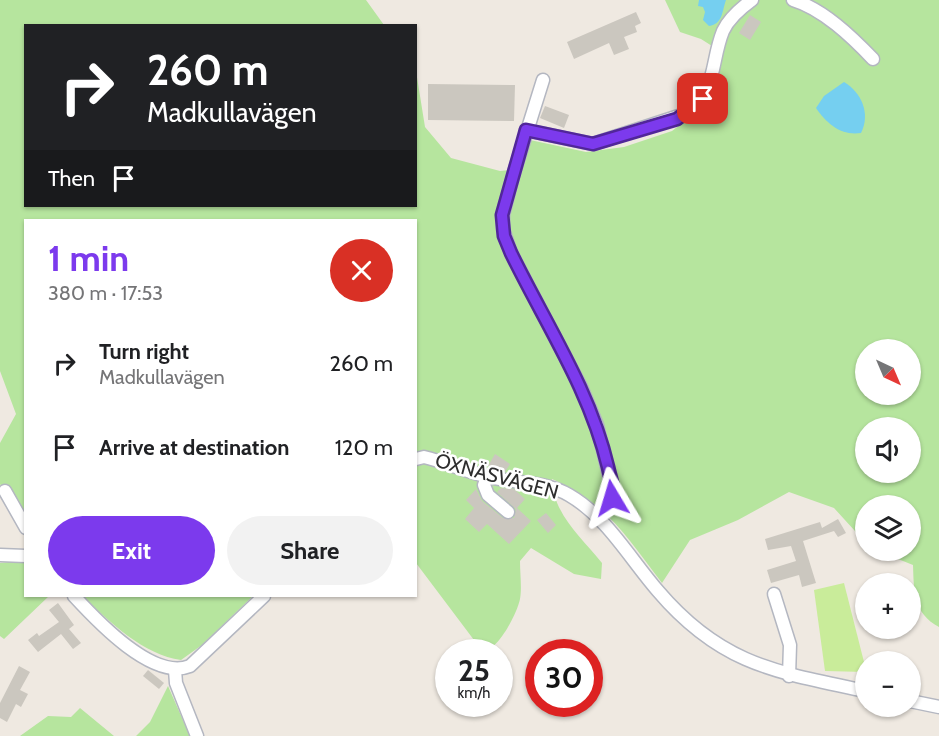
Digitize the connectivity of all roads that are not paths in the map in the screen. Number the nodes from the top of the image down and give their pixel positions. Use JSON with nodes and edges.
{"nodes":[{"id":1,"x":753,"y":0,"type":"edge"},
{"id":2,"x":793,"y":0,"type":"edge"},
{"id":3,"x":873,"y":59,"type":"dead end"},
{"id":4,"x":543,"y":80,"type":"dead end"},
{"id":5,"x":526,"y":130,"type":"junction"},
{"id":6,"x":417,"y":459,"type":"edge"},
{"id":7,"x":487,"y":477,"type":"junction"},
{"id":8,"x":5,"y":491,"type":"dead end"},
{"id":9,"x":508,"y":512,"type":"dead end"},
{"id":10,"x":596,"y":515,"type":"junction"},
{"id":11,"x":24,"y":524,"type":"edge"},
{"id":12,"x":0,"y":555,"type":"edge"},
{"id":13,"x":24,"y":556,"type":"edge"},
{"id":14,"x":774,"y":594,"type":"dead end"},
{"id":15,"x":75,"y":597,"type":"edge"},
{"id":16,"x":263,"y":597,"type":"edge"},
{"id":17,"x":175,"y":670,"type":"junction"},
{"id":18,"x":789,"y":676,"type":"junction"},
{"id":19,"x":855,"y":689,"type":"edge"},
{"id":20,"x":921,"y":703,"type":"edge"},
{"id":21,"x":939,"y":707,"type":"edge"},
{"id":22,"x":198,"y":736,"type":"edge"}],
"edges":[{"from":1,"to":5,"type":"street"},
{"from":2,"to":3,"type":"street"},
{"from":4,"to":5,"type":"street"},
{"from":5,"to":10,"type":"street"},
{"from":6,"to":7,"type":"street","name":"ÖXNÄSVÄGEN"},
{"from":7,"to":9,"type":"street"},
{"from":7,"to":10,"type":"street","name":"ÖXNÄSVÄGEN"},
{"from":8,"to":11,"type":"street"},
{"from":10,"to":18,"type":"street","name":"ÖXNÄSVÄGEN"},
{"from":12,"to":13,"type":"street"},
{"from":14,"to":18,"type":"street"},
{"from":15,"to":17,"type":"street"},
{"from":16,"to":17,"type":"street"},
{"from":17,"to":22,"type":"street"},
{"from":18,"to":19,"type":"street","name":"ÖXNÄSVÄGEN"},
{"from":20,"to":21,"type":"street"}]}
